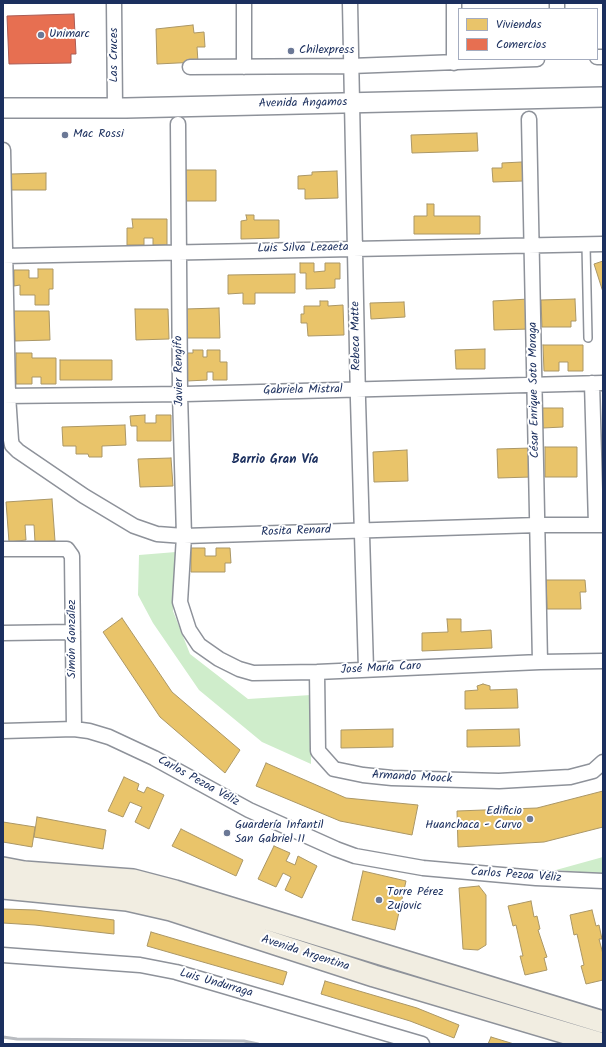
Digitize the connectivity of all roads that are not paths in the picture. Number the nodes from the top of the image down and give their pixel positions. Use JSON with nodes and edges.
{"nodes":[{"id":1,"x":114,"y":3,"type":"edge"},
{"id":2,"x":244,"y":3,"type":"edge"},
{"id":3,"x":350,"y":3,"type":"edge"},
{"id":4,"x":454,"y":3,"type":"edge"},
{"id":5,"x":516,"y":60,"type":"edge"},
{"id":6,"x":454,"y":63,"type":"junction"},
{"id":7,"x":351,"y":66,"type":"junction"},
{"id":8,"x":190,"y":67,"type":"dead end"},
{"id":9,"x":244,"y":67,"type":"junction"},
{"id":10,"x":603,"y":97,"type":"edge"},
{"id":11,"x":352,"y":103,"type":"junction"},
{"id":12,"x":3,"y":108,"type":"edge"},
{"id":13,"x":115,"y":108,"type":"junction"},
{"id":14,"x":529,"y":119,"type":"dead end"},
{"id":15,"x":178,"y":124,"type":"dead end"},
{"id":16,"x":3,"y":150,"type":"edge"},
{"id":17,"x":586,"y":244,"type":"junction"},
{"id":18,"x":603,"y":244,"type":"edge"},
{"id":19,"x":532,"y":245,"type":"junction"},
{"id":20,"x":355,"y":248,"type":"junction"},
{"id":21,"x":178,"y":252,"type":"junction"},
{"id":22,"x":4,"y":256,"type":"edge"},
{"id":23,"x":588,"y":338,"type":"dead end"},
{"id":24,"x":597,"y":383,"type":"edge"},
{"id":25,"x":536,"y":384,"type":"junction"},
{"id":26,"x":358,"y":389,"type":"junction"},
{"id":27,"x":180,"y":394,"type":"junction"},
{"id":28,"x":6,"y":395,"type":"edge"},
{"id":29,"x":538,"y":525,"type":"junction"},
{"id":30,"x":599,"y":525,"type":"edge"},
{"id":31,"x":362,"y":530,"type":"junction"},
{"id":32,"x":184,"y":536,"type":"junction"},
{"id":33,"x":3,"y":549,"type":"edge"},
{"id":34,"x":184,"y":617,"type":"joint"},
{"id":35,"x":73,"y":632,"type":"junction"},
{"id":36,"x":3,"y":634,"type":"edge"},
{"id":37,"x":540,"y":662,"type":"junction"},
{"id":38,"x":603,"y":662,"type":"edge"},
{"id":39,"x":366,"y":669,"type":"junction"},
{"id":40,"x":317,"y":672,"type":"junction"},
{"id":41,"x":3,"y":730,"type":"edge"},
{"id":42,"x":74,"y":730,"type":"junction"},
{"id":43,"x":598,"y":766,"type":"edge"},
{"id":44,"x":3,"y":868,"type":"edge"},
{"id":45,"x":603,"y":881,"type":"edge"},
{"id":46,"x":3,"y":888,"type":"edge"},
{"id":47,"x":3,"y":955,"type":"edge"},
{"id":48,"x":603,"y":1022,"type":"edge"},
{"id":49,"x":422,"y":1044,"type":"edge"},
{"id":50,"x":603,"y":1044,"type":"edge"}],
"edges":[{"from":1,"to":13,"type":"street","name":"Las Cruces"},
{"from":2,"to":9,"type":"street"},
{"from":3,"to":7,"type":"street","name":"Rebeca Matte"},
{"from":4,"to":6,"type":"street"},
{"from":5,"to":6,"type":"street"},
{"from":6,"to":7,"type":"street"},
{"from":7,"to":9,"type":"street"},
{"from":7,"to":11,"type":"street","name":"Rebeca Matte"},
{"from":8,"to":9,"type":"street"},
{"from":10,"to":11,"type":"main road","name":"Avenida Angamos"},
{"from":11,"to":13,"type":"main road","name":"Avenida Angamos"},
{"from":11,"to":20,"type":"street","name":"Rebeca Matte"},
{"from":12,"to":13,"type":"main road","name":"Avenida Angamos"},
{"from":14,"to":19,"type":"street","name":"César Enrique Soto Moraga"},
{"from":15,"to":21,"type":"street","name":"Javier Rengifo"},
{"from":16,"to":22,"type":"street"},
{"from":17,"to":18,"type":"street","name":"Luis Silva Lezaeta"},
{"from":17,"to":19,"type":"street","name":"Luis Silva Lezaeta"},
{"from":17,"to":23,"type":"lane"},
{"from":19,"to":20,"type":"street","name":"Luis Silva Lezaeta"},
{"from":19,"to":25,"type":"street","name":"César Enrique Soto Moraga"},
{"from":20,"to":21,"type":"street","name":"Luis Silva Lezaeta"},
{"from":20,"to":26,"type":"street","name":"Rebeca Matte"},
{"from":21,"to":22,"type":"street","name":"Luis Silva Lezaeta"},
{"from":21,"to":27,"type":"street","name":"Javier Rengifo"},
{"from":22,"to":28,"type":"street"},
{"from":24,"to":25,"type":"street","name":"Gabriela Mistral"},
{"from":24,"to":30,"type":"street"},
{"from":25,"to":26,"type":"street","name":"Gabriela Mistral"},
{"from":25,"to":29,"type":"street","name":"César Enrique Soto Moraga"},
{"from":26,"to":27,"type":"street","name":"Gabriela Mistral"},
{"from":26,"to":31,"type":"street","name":"Rebeca Matte"},
{"from":27,"to":28,"type":"street","name":"Gabriela Mistral"},
{"from":27,"to":32,"type":"street","name":"Javier Rengifo"},
{"from":28,"to":32,"type":"street","name":"Rosita Renard"},
{"from":29,"to":30,"type":"street","name":"Rosita Renard"},
{"from":29,"to":31,"type":"street","name":"Rosita Renard"},
{"from":29,"to":37,"type":"street","name":"César Enrique Soto Moraga"},
{"from":31,"to":32,"type":"street","name":"Rosita Renard"},
{"from":31,"to":39,"type":"street","name":"Rebeca Matte"},
{"from":32,"to":34,"type":"street","name":"Javier Rengifo"},
{"from":33,"to":35,"type":"street","name":"Simón González"},
{"from":34,"to":40,"type":"street","name":"José María Caro"},
{"from":35,"to":36,"type":"street"},
{"from":35,"to":42,"type":"street","name":"Simón González"},
{"from":37,"to":38,"type":"street","name":"José María Caro"},
{"from":37,"to":39,"type":"street","name":"José María Caro"},
{"from":39,"to":40,"type":"street","name":"José María Caro"},
{"from":40,"to":43,"type":"street","name":"Armando Moock"},
{"from":41,"to":42,"type":"street","name":"Carlos Pezoa Véliz"},
{"from":42,"to":45,"type":"street","name":"Carlos Pezoa Véliz"},
{"from":44,"to":48,"type":"main road","name":"Avenida Argentina"},
{"from":46,"to":50,"type":"main road","name":"Avenida Argentina"},
{"from":47,"to":49,"type":"street","name":"Luis Undurraga"}]}
